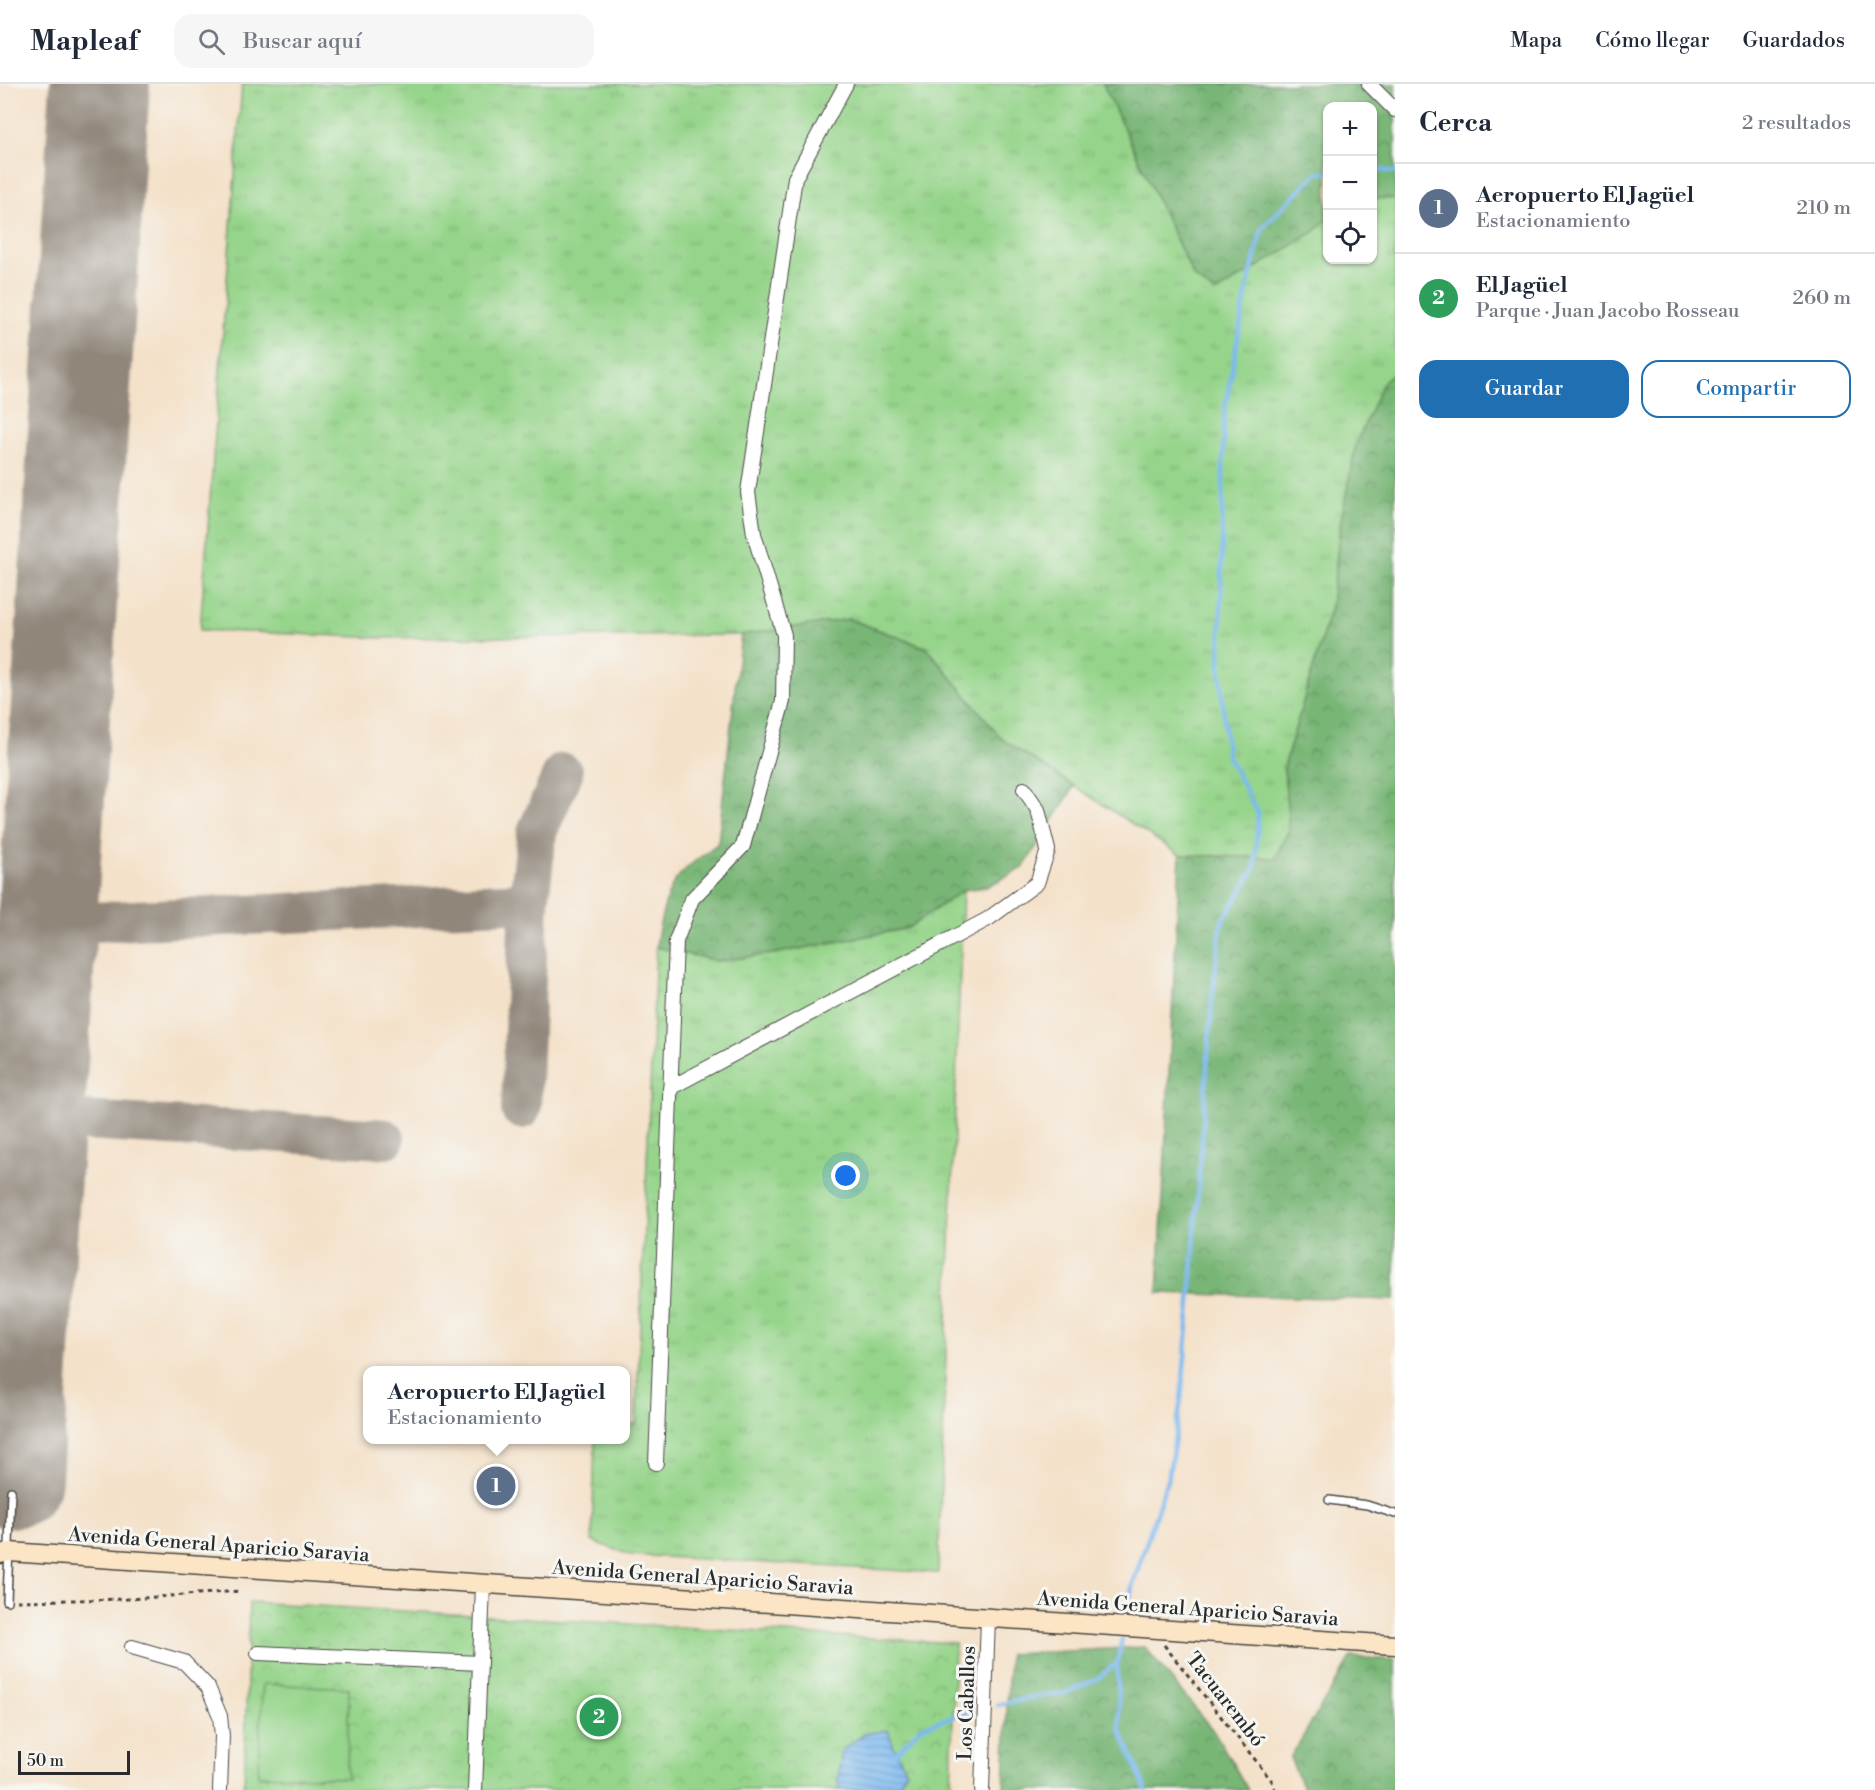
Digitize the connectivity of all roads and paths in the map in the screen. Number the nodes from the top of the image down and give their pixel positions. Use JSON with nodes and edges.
{"nodes":[{"id":1,"x":846,"y":84,"type":"edge"},
{"id":2,"x":1369,"y":84,"type":"edge"},
{"id":3,"x":1395,"y":110,"type":"edge"},
{"id":4,"x":1024,"y":789,"type":"dead end"},
{"id":5,"x":670,"y":1088,"type":"junction"},
{"id":6,"x":656,"y":1463,"type":"dead end"},
{"id":7,"x":11,"y":1491,"type":"dead end"},
{"id":8,"x":1329,"y":1500,"type":"dead end"},
{"id":9,"x":1395,"y":1514,"type":"edge"},
{"id":10,"x":3,"y":1552,"type":"edge"},
{"id":11,"x":483,"y":1584,"type":"junction"},
{"id":12,"x":240,"y":1590,"type":"dead end"},
{"id":13,"x":7,"y":1601,"type":"joint"},
{"id":14,"x":988,"y":1618,"type":"junction"},
{"id":15,"x":1150,"y":1627,"type":"junction"},
{"id":16,"x":1395,"y":1645,"type":"edge"},
{"id":17,"x":132,"y":1647,"type":"dead end"},
{"id":18,"x":258,"y":1653,"type":"dead end"},
{"id":19,"x":480,"y":1663,"type":"junction"},
{"id":20,"x":220,"y":1790,"type":"edge"},
{"id":21,"x":475,"y":1790,"type":"edge"},
{"id":22,"x":982,"y":1790,"type":"edge"},
{"id":23,"x":1275,"y":1790,"type":"edge"}],
"edges":[{"from":1,"to":5,"type":"street"},
{"from":2,"to":3,"type":"street"},
{"from":4,"to":5,"type":"street"},
{"from":5,"to":6,"type":"street"},
{"from":7,"to":10,"type":"lane"},
{"from":8,"to":9,"type":"lane"},
{"from":10,"to":11,"type":"main road","name":"Avenida General Aparicio Saravia"},
{"from":10,"to":13,"type":"lane"},
{"from":11,"to":14,"type":"main road","name":"Avenida General Aparicio Saravia"},
{"from":11,"to":19,"type":"street"},
{"from":12,"to":13,"type":"path"},
{"from":14,"to":15,"type":"main road","name":"Avenida General Aparicio Saravia"},
{"from":14,"to":22,"type":"street","name":"Los Caballos"},
{"from":15,"to":16,"type":"main road","name":"Avenida General Aparicio Saravia"},
{"from":15,"to":23,"type":"path","name":"Tacuarembó"},
{"from":17,"to":20,"type":"street"},
{"from":18,"to":19,"type":"street"},
{"from":19,"to":21,"type":"street"}]}
